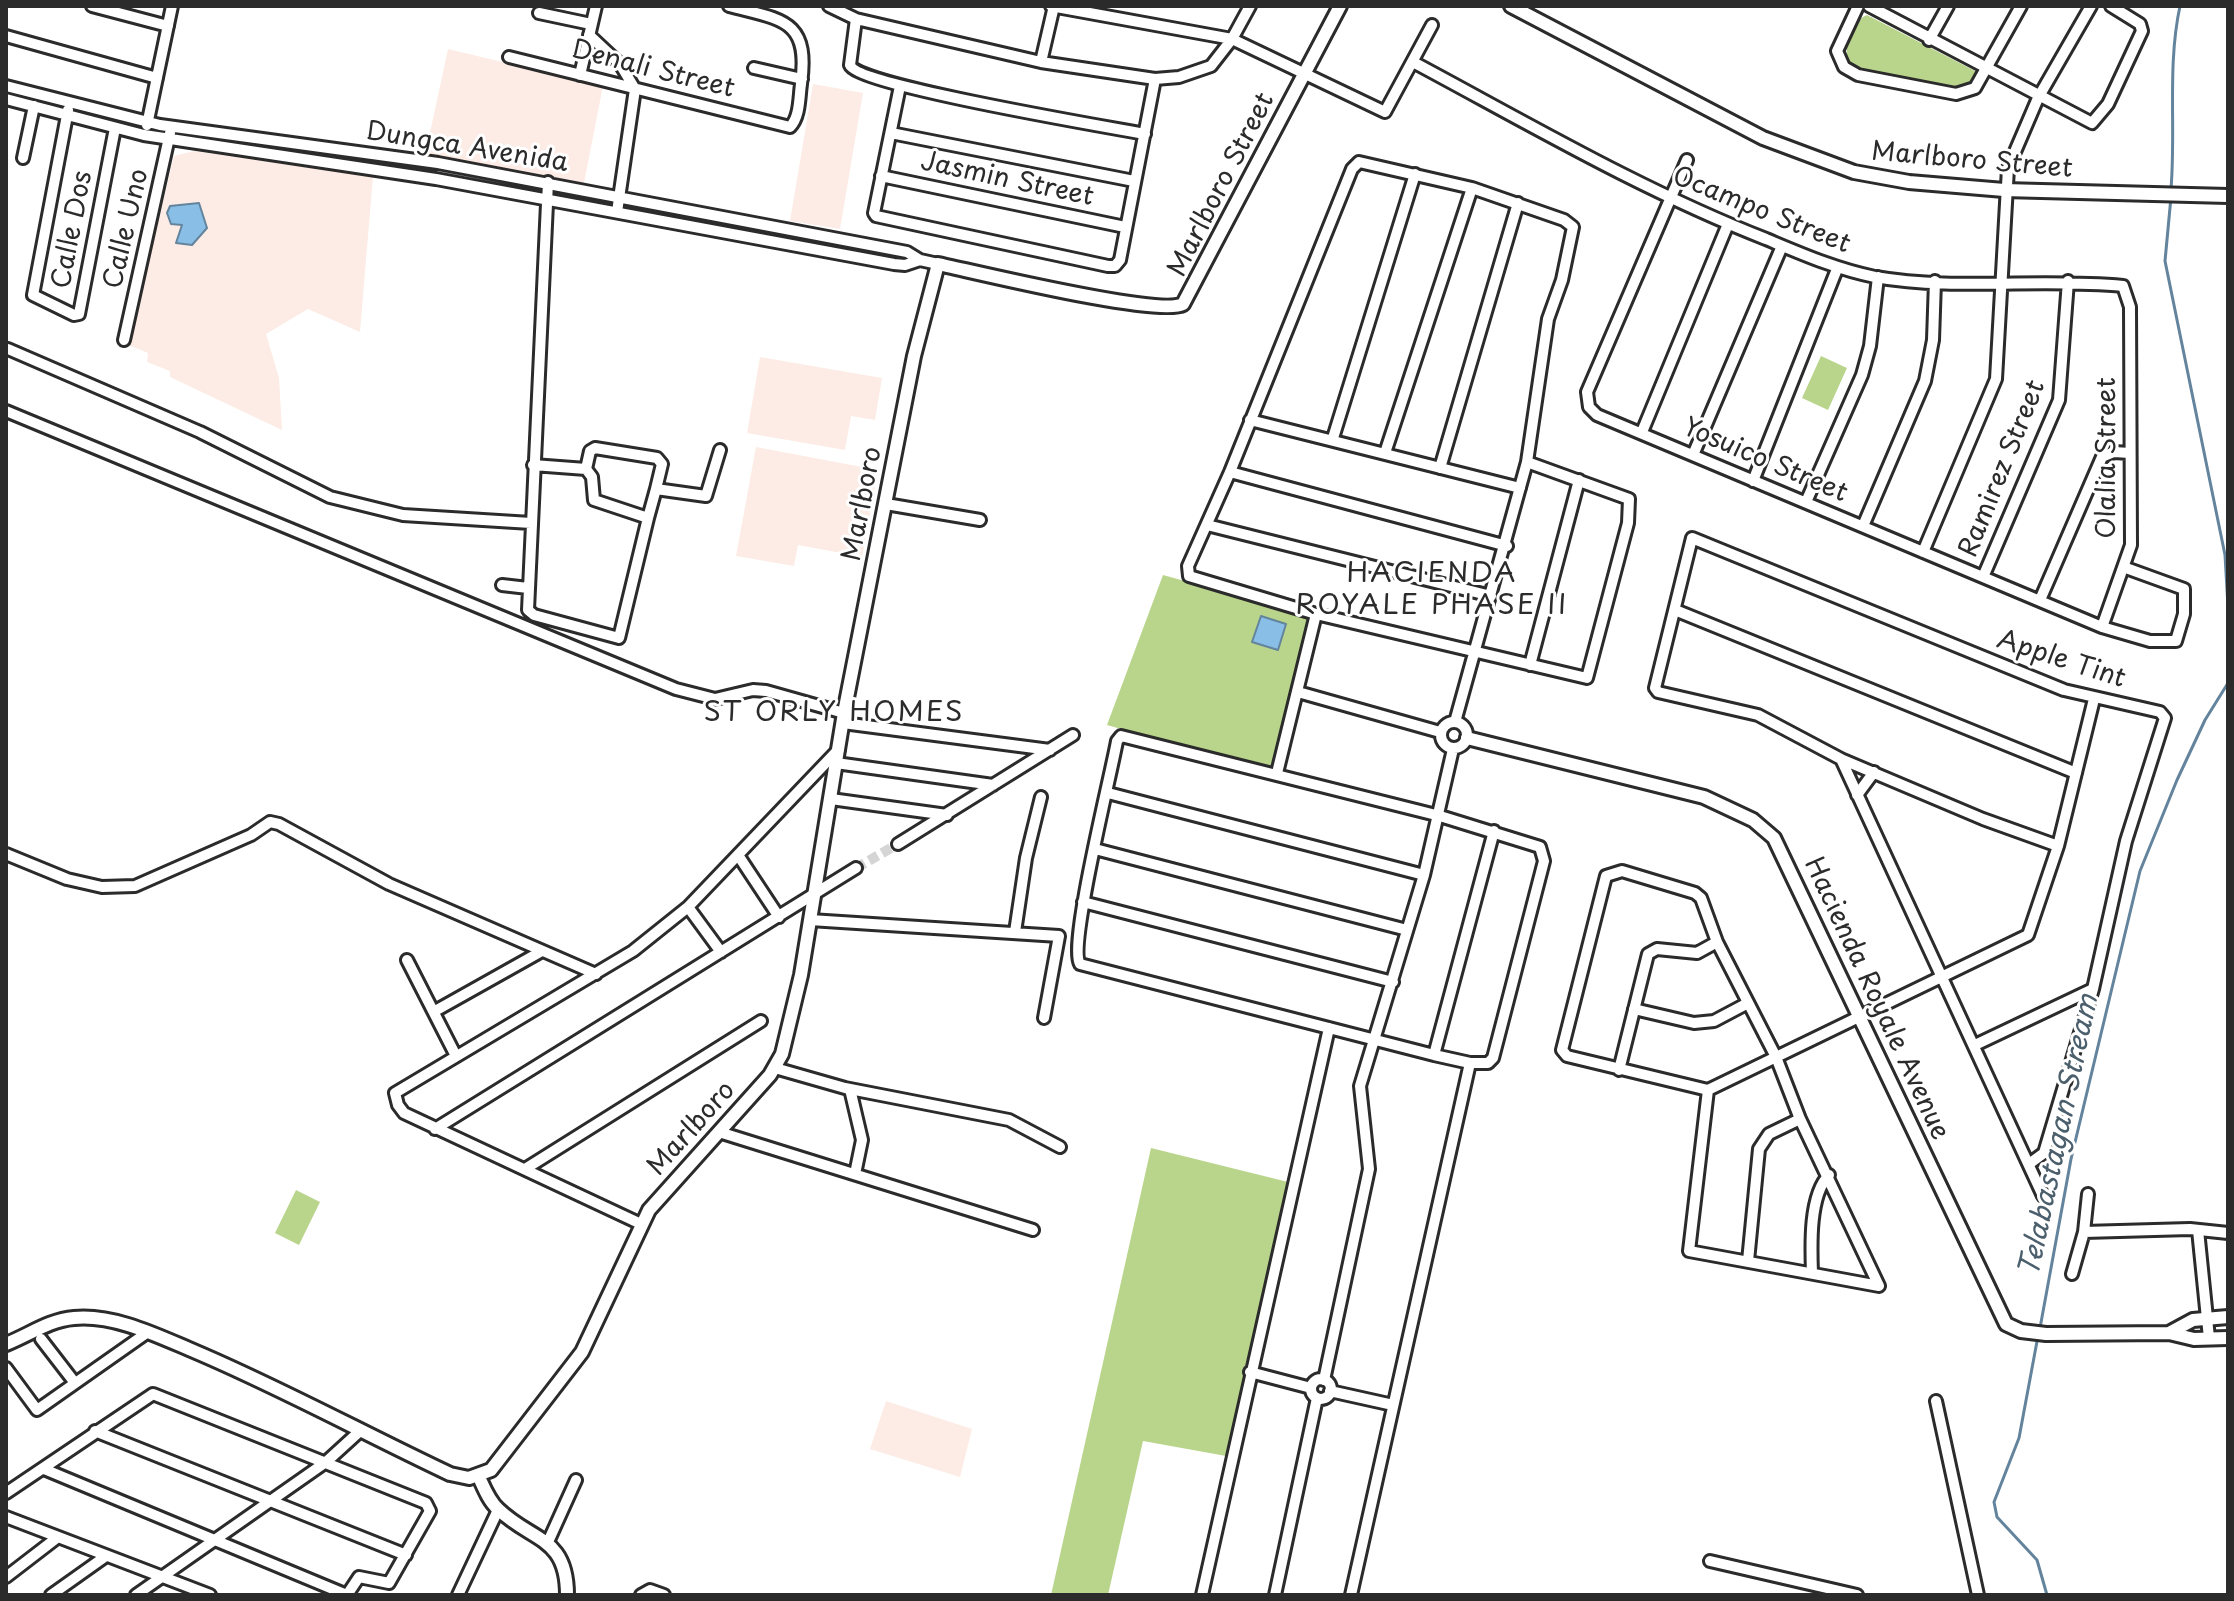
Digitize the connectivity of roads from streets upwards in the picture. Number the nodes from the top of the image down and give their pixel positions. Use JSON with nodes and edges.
{"nodes":[{"id":1,"x":92,"y":6,"type":"edge"},
{"id":2,"x":172,"y":6,"type":"edge"},
{"id":3,"x":596,"y":6,"type":"edge"},
{"id":4,"x":729,"y":6,"type":"edge"},
{"id":5,"x":829,"y":6,"type":"edge"},
{"id":6,"x":1053,"y":6,"type":"edge"},
{"id":7,"x":1250,"y":6,"type":"edge"},
{"id":8,"x":1340,"y":6,"type":"edge"},
{"id":9,"x":1511,"y":6,"type":"edge"},
{"id":10,"x":1858,"y":6,"type":"edge"},
{"id":11,"x":1869,"y":6,"type":"edge"},
{"id":12,"x":1948,"y":6,"type":"edge"},
{"id":13,"x":2021,"y":6,"type":"edge"},
{"id":14,"x":2091,"y":6,"type":"edge"},
{"id":15,"x":2111,"y":6,"type":"edge"},
{"id":16,"x":771,"y":11,"type":"edge"},
{"id":17,"x":539,"y":13,"type":"dead end"},
{"id":18,"x":856,"y":19,"type":"junction"},
{"id":19,"x":1432,"y":25,"type":"dead end"},
{"id":20,"x":168,"y":26,"type":"junction"},
{"id":21,"x":590,"y":30,"type":"junction"},
{"id":22,"x":6,"y":36,"type":"edge"},
{"id":23,"x":1232,"y":39,"type":"junction"},
{"id":24,"x":1929,"y":40,"type":"junction"},
{"id":25,"x":509,"y":57,"type":"dead end"},
{"id":26,"x":1041,"y":62,"type":"junction"},
{"id":27,"x":1413,"y":62,"type":"junction"},
{"id":28,"x":754,"y":68,"type":"dead end"},
{"id":29,"x":1986,"y":71,"type":"junction"},
{"id":30,"x":1303,"y":74,"type":"junction"},
{"id":31,"x":580,"y":75,"type":"junction"},
{"id":32,"x":157,"y":78,"type":"junction"},
{"id":33,"x":802,"y":79,"type":"junction"},
{"id":34,"x":1155,"y":79,"type":"junction"},
{"id":35,"x":6,"y":86,"type":"edge"},
{"id":36,"x":900,"y":86,"type":"junction"},
{"id":37,"x":635,"y":89,"type":"junction"},
{"id":38,"x":2038,"y":98,"type":"junction"},
{"id":39,"x":6,"y":99,"type":"edge"},
{"id":40,"x":71,"y":102,"type":"junction"},
{"id":41,"x":34,"y":106,"type":"junction"},
{"id":42,"x":67,"y":114,"type":"junction"},
{"id":43,"x":148,"y":122,"type":"junction"},
{"id":44,"x":115,"y":128,"type":"junction"},
{"id":45,"x":171,"y":132,"type":"junction"},
{"id":46,"x":891,"y":133,"type":"junction"},
{"id":47,"x":1145,"y":134,"type":"junction"},
{"id":48,"x":144,"y":135,"type":"junction"},
{"id":49,"x":23,"y":158,"type":"dead end"},
{"id":50,"x":1687,"y":160,"type":"dead end"},
{"id":51,"x":1415,"y":174,"type":"junction"},
{"id":52,"x":881,"y":176,"type":"junction"},
{"id":53,"x":1134,"y":181,"type":"junction"},
{"id":54,"x":548,"y":182,"type":"junction"},
{"id":55,"x":1472,"y":188,"type":"junction"},
{"id":56,"x":2004,"y":190,"type":"junction"},
{"id":57,"x":620,"y":196,"type":"junction"},
{"id":58,"x":2228,"y":196,"type":"edge"},
{"id":59,"x":549,"y":199,"type":"junction"},
{"id":60,"x":1669,"y":199,"type":"junction"},
{"id":61,"x":1518,"y":203,"type":"junction"},
{"id":62,"x":617,"y":212,"type":"junction"},
{"id":63,"x":1728,"y":224,"type":"junction"},
{"id":64,"x":1125,"y":227,"type":"junction"},
{"id":65,"x":1782,"y":246,"type":"junction"},
{"id":66,"x":920,"y":260,"type":"junction"},
{"id":67,"x":938,"y":264,"type":"junction"},
{"id":68,"x":1837,"y":269,"type":"junction"},
{"id":69,"x":1878,"y":277,"type":"junction"},
{"id":70,"x":1935,"y":281,"type":"junction"},
{"id":71,"x":2068,"y":281,"type":"junction"},
{"id":72,"x":2000,"y":282,"type":"junction"},
{"id":73,"x":2123,"y":286,"type":"joint"},
{"id":74,"x":124,"y":340,"type":"dead end"},
{"id":75,"x":8,"y":349,"type":"dead end"},
{"id":76,"x":6,"y":411,"type":"edge"},
{"id":77,"x":1250,"y":420,"type":"junction"},
{"id":78,"x":1642,"y":432,"type":"junction"},
{"id":79,"x":1333,"y":438,"type":"junction"},
{"id":80,"x":720,"y":450,"type":"dead end"},
{"id":81,"x":1385,"y":453,"type":"junction"},
{"id":82,"x":2130,"y":453,"type":"junction"},
{"id":83,"x":1693,"y":455,"type":"junction"},
{"id":84,"x":1527,"y":462,"type":"junction"},
{"id":85,"x":533,"y":465,"type":"junction"},
{"id":86,"x":1440,"y":468,"type":"junction"},
{"id":87,"x":586,"y":469,"type":"junction"},
{"id":88,"x":1230,"y":472,"type":"junction"},
{"id":89,"x":1579,"y":480,"type":"junction"},
{"id":90,"x":1753,"y":481,"type":"junction"},
{"id":91,"x":1520,"y":488,"type":"junction"},
{"id":92,"x":656,"y":489,"type":"junction"},
{"id":93,"x":1806,"y":502,"type":"junction"},
{"id":94,"x":886,"y":504,"type":"junction"},
{"id":95,"x":648,"y":518,"type":"junction"},
{"id":96,"x":980,"y":520,"type":"dead end"},
{"id":97,"x":531,"y":523,"type":"junction"},
{"id":98,"x":1207,"y":525,"type":"junction"},
{"id":99,"x":1863,"y":526,"type":"junction"},
{"id":100,"x":1507,"y":546,"type":"junction"},
{"id":101,"x":1923,"y":552,"type":"junction"},
{"id":102,"x":2126,"y":568,"type":"junction"},
{"id":103,"x":1983,"y":577,"type":"junction"},
{"id":104,"x":502,"y":585,"type":"dead end"},
{"id":105,"x":528,"y":588,"type":"junction"},
{"id":106,"x":1491,"y":596,"type":"junction"},
{"id":107,"x":2040,"y":600,"type":"junction"},
{"id":108,"x":1675,"y":610,"type":"junction"},
{"id":109,"x":1316,"y":614,"type":"junction"},
{"id":110,"x":2102,"y":627,"type":"junction"},
{"id":111,"x":1477,"y":653,"type":"junction"},
{"id":112,"x":1530,"y":665,"type":"junction"},
{"id":113,"x":1298,"y":692,"type":"junction"},
{"id":114,"x":2094,"y":699,"type":"junction"},
{"id":115,"x":843,"y":718,"type":"junction"},
{"id":116,"x":1455,"y":722,"type":"junction"},
{"id":117,"x":1440,"y":732,"type":"junction"},
{"id":118,"x":1073,"y":735,"type":"dead end"},
{"id":119,"x":1467,"y":738,"type":"junction"},
{"id":120,"x":839,"y":749,"type":"junction"},
{"id":121,"x":1453,"y":749,"type":"junction"},
{"id":122,"x":1050,"y":750,"type":"junction"},
{"id":123,"x":1841,"y":759,"type":"junction"},
{"id":124,"x":836,"y":763,"type":"junction"},
{"id":125,"x":1874,"y":772,"type":"junction"},
{"id":126,"x":1277,"y":773,"type":"junction"},
{"id":127,"x":2076,"y":773,"type":"junction"},
{"id":128,"x":993,"y":785,"type":"junction"},
{"id":129,"x":1108,"y":793,"type":"junction"},
{"id":130,"x":1857,"y":795,"type":"junction"},
{"id":131,"x":1041,"y":797,"type":"dead end"},
{"id":132,"x":831,"y":799,"type":"junction"},
{"id":133,"x":947,"y":815,"type":"junction"},
{"id":134,"x":1440,"y":816,"type":"junction"},
{"id":135,"x":1494,"y":831,"type":"junction"},
{"id":136,"x":898,"y":844,"type":"tunnel mouth"},
{"id":137,"x":2058,"y":846,"type":"junction"},
{"id":138,"x":1095,"y":849,"type":"junction"},
{"id":139,"x":6,"y":854,"type":"edge"},
{"id":140,"x":738,"y":855,"type":"junction"},
{"id":141,"x":856,"y":868,"type":"tunnel mouth"},
{"id":142,"x":1424,"y":875,"type":"junction"},
{"id":143,"x":814,"y":891,"type":"junction"},
{"id":144,"x":1083,"y":902,"type":"junction"},
{"id":145,"x":688,"y":907,"type":"junction"},
{"id":146,"x":779,"y":917,"type":"junction"},
{"id":147,"x":810,"y":920,"type":"junction"},
{"id":148,"x":1407,"y":930,"type":"junction"},
{"id":149,"x":1015,"y":932,"type":"junction"},
{"id":150,"x":1717,"y":942,"type":"junction"},
{"id":151,"x":542,"y":951,"type":"junction"},
{"id":152,"x":721,"y":952,"type":"junction"},
{"id":153,"x":407,"y":960,"type":"dead end"},
{"id":154,"x":596,"y":974,"type":"junction"},
{"id":155,"x":1945,"y":978,"type":"junction"},
{"id":156,"x":1393,"y":982,"type":"junction"},
{"id":157,"x":2093,"y":989,"type":"junction"},
{"id":158,"x":1748,"y":1003,"type":"junction"},
{"id":159,"x":1634,"y":1009,"type":"junction"},
{"id":160,"x":435,"y":1011,"type":"junction"},
{"id":161,"x":1044,"y":1018,"type":"dead end"},
{"id":162,"x":1861,"y":1018,"type":"junction"},
{"id":163,"x":761,"y":1021,"type":"dead end"},
{"id":164,"x":1329,"y":1028,"type":"junction"},
{"id":165,"x":1373,"y":1040,"type":"junction"},
{"id":166,"x":1975,"y":1045,"type":"junction"},
{"id":167,"x":1434,"y":1055,"type":"junction"},
{"id":168,"x":456,"y":1056,"type":"junction"},
{"id":169,"x":1776,"y":1057,"type":"junction"},
{"id":170,"x":1470,"y":1063,"type":"junction"},
{"id":171,"x":775,"y":1068,"type":"junction"},
{"id":172,"x":1619,"y":1070,"type":"junction"},
{"id":173,"x":850,"y":1089,"type":"junction"},
{"id":174,"x":1708,"y":1090,"type":"junction"},
{"id":175,"x":1800,"y":1119,"type":"junction"},
{"id":176,"x":435,"y":1129,"type":"junction"},
{"id":177,"x":719,"y":1132,"type":"junction"},
{"id":178,"x":1060,"y":1147,"type":"dead end"},
{"id":179,"x":2029,"y":1164,"type":"junction"},
{"id":180,"x":525,"y":1169,"type":"junction"},
{"id":181,"x":855,"y":1174,"type":"junction"},
{"id":182,"x":1829,"y":1175,"type":"junction"},
{"id":183,"x":2088,"y":1194,"type":"dead end"},
{"id":184,"x":2043,"y":1196,"type":"dead end"},
{"id":185,"x":641,"y":1224,"type":"junction"},
{"id":186,"x":1033,"y":1230,"type":"dead end"},
{"id":187,"x":2198,"y":1230,"type":"junction"},
{"id":188,"x":2084,"y":1232,"type":"junction"},
{"id":189,"x":2228,"y":1233,"type":"edge"},
{"id":190,"x":1748,"y":1261,"type":"junction"},
{"id":191,"x":1812,"y":1273,"type":"junction"},
{"id":192,"x":2072,"y":1274,"type":"dead end"},
{"id":193,"x":2228,"y":1317,"type":"edge"},
{"id":194,"x":2208,"y":1319,"type":"junction"},
{"id":195,"x":148,"y":1332,"type":"junction"},
{"id":196,"x":2169,"y":1333,"type":"junction"},
{"id":197,"x":2209,"y":1338,"type":"junction"},
{"id":198,"x":2228,"y":1338,"type":"edge"},
{"id":199,"x":41,"y":1339,"type":"dead end"},
{"id":200,"x":6,"y":1344,"type":"edge"},
{"id":201,"x":6,"y":1368,"type":"edge"},
{"id":202,"x":1250,"y":1372,"type":"junction"},
{"id":203,"x":1324,"y":1380,"type":"junction"},
{"id":204,"x":75,"y":1383,"type":"junction"},
{"id":205,"x":1311,"y":1388,"type":"junction"},
{"id":206,"x":1330,"y":1391,"type":"junction"},
{"id":207,"x":1317,"y":1398,"type":"junction"},
{"id":208,"x":1936,"y":1401,"type":"dead end"},
{"id":209,"x":1393,"y":1405,"type":"junction"},
{"id":210,"x":95,"y":1431,"type":"junction"},
{"id":211,"x":360,"y":1431,"type":"junction"},
{"id":212,"x":326,"y":1462,"type":"junction"},
{"id":213,"x":44,"y":1469,"type":"junction"},
{"id":214,"x":479,"y":1477,"type":"junction"},
{"id":215,"x":576,"y":1480,"type":"dead end"},
{"id":216,"x":6,"y":1493,"type":"edge"},
{"id":217,"x":270,"y":1501,"type":"junction"},
{"id":218,"x":498,"y":1510,"type":"junction"},
{"id":219,"x":6,"y":1517,"type":"edge"},
{"id":220,"x":58,"y":1537,"type":"junction"},
{"id":221,"x":213,"y":1540,"type":"junction"},
{"id":222,"x":548,"y":1542,"type":"junction"},
{"id":223,"x":406,"y":1555,"type":"junction"},
{"id":224,"x":106,"y":1556,"type":"junction"},
{"id":225,"x":1710,"y":1561,"type":"dead end"},
{"id":226,"x":6,"y":1577,"type":"edge"},
{"id":227,"x":164,"y":1577,"type":"junction"},
{"id":228,"x":51,"y":1595,"type":"edge"},
{"id":229,"x":136,"y":1595,"type":"edge"},
{"id":230,"x":210,"y":1595,"type":"edge"},
{"id":231,"x":458,"y":1595,"type":"edge"},
{"id":232,"x":567,"y":1595,"type":"edge"},
{"id":233,"x":641,"y":1595,"type":"edge"},
{"id":234,"x":664,"y":1595,"type":"edge"},
{"id":235,"x":1202,"y":1595,"type":"edge"},
{"id":236,"x":1275,"y":1595,"type":"edge"},
{"id":237,"x":1351,"y":1595,"type":"edge"},
{"id":238,"x":1857,"y":1595,"type":"edge"},
{"id":239,"x":1978,"y":1595,"type":"edge"}],
"edges":[{"from":1,"to":20,"type":"street"},
{"from":2,"to":20,"type":"street"},
{"from":3,"to":21,"type":"street"},
{"from":4,"to":16,"type":"street"},
{"from":5,"to":18,"type":"street"},
{"from":6,"to":23,"type":"street"},
{"from":6,"to":26,"type":"street"},
{"from":7,"to":23,"type":"street"},
{"from":8,"to":30,"type":"street"},
{"from":9,"to":56,"type":"street","name":"Marlboro Street"},
{"from":10,"to":29,"type":"street"},
{"from":11,"to":24,"type":"street"},
{"from":12,"to":24,"type":"street"},
{"from":13,"to":29,"type":"street"},
{"from":14,"to":38,"type":"street"},
{"from":15,"to":38,"type":"street"},
{"from":16,"to":33,"type":"street"},
{"from":17,"to":21,"type":"street"},
{"from":18,"to":26,"type":"street"},
{"from":18,"to":36,"type":"street"},
{"from":19,"to":27,"type":"street"},
{"from":20,"to":32,"type":"street"},
{"from":21,"to":31,"type":"street"},
{"from":21,"to":37,"type":"street"},
{"from":22,"to":32,"type":"street"},
{"from":23,"to":30,"type":"street"},
{"from":23,"to":34,"type":"street"},
{"from":24,"to":29,"type":"street"},
{"from":25,"to":31,"type":"street","name":"Denali Street"},
{"from":26,"to":34,"type":"street"},
{"from":27,"to":30,"type":"street"},
{"from":27,"to":60,"type":"street","name":"Ocampo Street"},
{"from":28,"to":33,"type":"street"},
{"from":29,"to":38,"type":"street"},
{"from":30,"to":67,"type":"street","name":"Marlboro Street"},
{"from":31,"to":37,"type":"street","name":"Denali Street"},
{"from":32,"to":43,"type":"street"},
{"from":33,"to":37,"type":"street","name":"Denali Street"},
{"from":34,"to":47,"type":"street"},
{"from":35,"to":40,"type":"street","name":"Dungca Avenida"},
{"from":36,"to":46,"type":"street"},
{"from":36,"to":47,"type":"street"},
{"from":37,"to":57,"type":"street"},
{"from":38,"to":56,"type":"street"},
{"from":39,"to":41,"type":"street","name":"Dungca Avenida"},
{"from":40,"to":42,"type":"street"},
{"from":40,"to":43,"type":"street","name":"Dungca Avenida"},
{"from":41,"to":42,"type":"street","name":"Dungca Avenida"},
{"from":41,"to":49,"type":"street"},
{"from":42,"to":44,"type":"street","name":"Dungca Avenida"},
{"from":42,"to":44,"type":"street","name":"Calle Dos"},
{"from":43,"to":45,"type":"street","name":"Dungca Avenida"},
{"from":43,"to":48,"type":"street"},
{"from":44,"to":48,"type":"street","name":"Dungca Avenida"},
{"from":45,"to":48,"type":"street","name":"Dungca Avenida"},
{"from":45,"to":54,"type":"street","name":"Dungca Avenida"},
{"from":45,"to":59,"type":"street","name":"Dungca Avenida"},
{"from":45,"to":74,"type":"street","name":"Calle Uno"},
{"from":46,"to":52,"type":"street"},
{"from":46,"to":53,"type":"street"},
{"from":47,"to":53,"type":"street"},
{"from":50,"to":60,"type":"street","name":"Yosuico Street"},
{"from":51,"to":55,"type":"street"},
{"from":51,"to":77,"type":"street"},
{"from":51,"to":79,"type":"street"},
{"from":52,"to":64,"type":"street","name":"Jasmin Street"},
{"from":52,"to":64,"type":"street"},
{"from":53,"to":64,"type":"street"},
{"from":54,"to":57,"type":"street","name":"Dungca Avenida"},
{"from":54,"to":59,"type":"street"},
{"from":55,"to":61,"type":"street"},
{"from":55,"to":81,"type":"street"},
{"from":56,"to":58,"type":"street","name":"Marlboro Street"},
{"from":56,"to":72,"type":"street"},
{"from":57,"to":62,"type":"street"},
{"from":57,"to":66,"type":"street","name":"Dungca Avenida"},
{"from":59,"to":62,"type":"street","name":"Dungca Avenida"},
{"from":59,"to":85,"type":"street"},
{"from":60,"to":63,"type":"street","name":"Ocampo Street"},
{"from":60,"to":78,"type":"street","name":"Yosuico Street"},
{"from":61,"to":84,"type":"street"},
{"from":61,"to":86,"type":"street"},
{"from":62,"to":66,"type":"street","name":"Dungca Avenida"},
{"from":63,"to":65,"type":"street","name":"Ocampo Street"},
{"from":63,"to":78,"type":"street"},
{"from":65,"to":68,"type":"street","name":"Ocampo Street"},
{"from":65,"to":83,"type":"street"},
{"from":66,"to":67,"type":"street","name":"Dungca Avenida"},
{"from":67,"to":94,"type":"street","name":"Marlboro"},
{"from":68,"to":69,"type":"street","name":"Ocampo Street"},
{"from":68,"to":90,"type":"street"},
{"from":69,"to":70,"type":"street","name":"Ocampo Street"},
{"from":69,"to":93,"type":"street"},
{"from":70,"to":72,"type":"street","name":"Ocampo Street"},
{"from":70,"to":99,"type":"street"},
{"from":71,"to":72,"type":"street","name":"Ocampo Street"},
{"from":71,"to":73,"type":"street","name":"Ocampo Street"},
{"from":71,"to":103,"type":"street","name":"Ramirez Street"},
{"from":72,"to":101,"type":"street"},
{"from":73,"to":82,"type":"street","name":"Olalia Street"},
{"from":75,"to":97,"type":"street"},
{"from":76,"to":115,"type":"street"},
{"from":77,"to":79,"type":"street"},
{"from":77,"to":88,"type":"street"},
{"from":78,"to":83,"type":"street","name":"Yosuico Street"},
{"from":79,"to":81,"type":"street"},
{"from":80,"to":92,"type":"street"},
{"from":81,"to":86,"type":"street"},
{"from":82,"to":102,"type":"street","name":"Olalia Street"},
{"from":82,"to":107,"type":"street"},
{"from":83,"to":90,"type":"street","name":"Yosuico Street"},
{"from":84,"to":89,"type":"street"},
{"from":84,"to":91,"type":"street"},
{"from":85,"to":87,"type":"street"},
{"from":85,"to":97,"type":"street"},
{"from":86,"to":91,"type":"street"},
{"from":87,"to":92,"type":"street"},
{"from":87,"to":95,"type":"street"},
{"from":88,"to":98,"type":"street"},
{"from":88,"to":100,"type":"street"},
{"from":89,"to":112,"type":"street"},
{"from":89,"to":112,"type":"street"},
{"from":90,"to":93,"type":"street","name":"Yosuico Street"},
{"from":91,"to":100,"type":"street"},
{"from":92,"to":95,"type":"street"},
{"from":93,"to":99,"type":"street","name":"Yosuico Street"},
{"from":94,"to":96,"type":"street"},
{"from":94,"to":115,"type":"street","name":"Marlboro"},
{"from":95,"to":105,"type":"street"},
{"from":97,"to":105,"type":"street"},
{"from":98,"to":106,"type":"street"},
{"from":98,"to":109,"type":"street"},
{"from":99,"to":101,"type":"street","name":"Yosuico Street"},
{"from":100,"to":106,"type":"street"},
{"from":101,"to":103,"type":"street","name":"Yosuico Street"},
{"from":102,"to":110,"type":"street","name":"Olalia Street"},
{"from":102,"to":110,"type":"street","name":"Yosuico Street"},
{"from":103,"to":107,"type":"street","name":"Yosuico Street"},
{"from":104,"to":105,"type":"street"},
{"from":106,"to":111,"type":"street"},
{"from":107,"to":110,"type":"street","name":"Yosuico Street"},
{"from":108,"to":114,"type":"street","name":"Apple Tint"},
{"from":108,"to":123,"type":"street"},
{"from":108,"to":127,"type":"street"},
{"from":109,"to":111,"type":"street"},
{"from":109,"to":113,"type":"street"},
{"from":111,"to":112,"type":"street"},
{"from":111,"to":116,"type":"street"},
{"from":113,"to":117,"type":"street"},
{"from":113,"to":126,"type":"street"},
{"from":114,"to":127,"type":"street"},
{"from":114,"to":157,"type":"street","name":"Apple Tint"},
{"from":115,"to":120,"type":"street","name":"Marlboro"},
{"from":115,"to":122,"type":"street"},
{"from":116,"to":117,"type":"street"},
{"from":116,"to":119,"type":"street"},
{"from":117,"to":121,"type":"street"},
{"from":118,"to":122,"type":"street"},
{"from":119,"to":121,"type":"street"},
{"from":119,"to":162,"type":"street","name":"Hacienda Royale Avenue"},
{"from":120,"to":124,"type":"street","name":"Marlboro"},
{"from":120,"to":140,"type":"street"},
{"from":121,"to":134,"type":"street"},
{"from":122,"to":128,"type":"street"},
{"from":123,"to":125,"type":"street"},
{"from":123,"to":130,"type":"street"},
{"from":124,"to":128,"type":"street"},
{"from":124,"to":132,"type":"street","name":"Marlboro"},
{"from":125,"to":130,"type":"street"},
{"from":125,"to":137,"type":"street"},
{"from":126,"to":129,"type":"street"},
{"from":126,"to":134,"type":"street"},
{"from":127,"to":137,"type":"street"},
{"from":128,"to":133,"type":"street"},
{"from":129,"to":138,"type":"street"},
{"from":129,"to":142,"type":"street"},
{"from":130,"to":155,"type":"street"},
{"from":131,"to":149,"type":"street"},
{"from":132,"to":133,"type":"street"},
{"from":132,"to":143,"type":"street","name":"Marlboro"},
{"from":133,"to":136,"type":"street"},
{"from":134,"to":135,"type":"street"},
{"from":134,"to":142,"type":"street"},
{"from":135,"to":167,"type":"street"},
{"from":135,"to":170,"type":"street"},
{"from":137,"to":155,"type":"street"},
{"from":138,"to":144,"type":"street"},
{"from":138,"to":148,"type":"street"},
{"from":139,"to":151,"type":"street"},
{"from":140,"to":145,"type":"street"},
{"from":140,"to":146,"type":"street"},
{"from":141,"to":143,"type":"street"},
{"from":142,"to":148,"type":"street"},
{"from":143,"to":146,"type":"street"},
{"from":143,"to":147,"type":"street","name":"Marlboro"},
{"from":144,"to":156,"type":"street"},
{"from":144,"to":164,"type":"street"},
{"from":145,"to":152,"type":"street"},
{"from":145,"to":154,"type":"street"},
{"from":146,"to":152,"type":"street"},
{"from":147,"to":149,"type":"street"},
{"from":147,"to":171,"type":"street","name":"Marlboro"},
{"from":148,"to":156,"type":"street"},
{"from":149,"to":161,"type":"street"},
{"from":150,"to":158,"type":"street"},
{"from":150,"to":159,"type":"street"},
{"from":150,"to":172,"type":"street"},
{"from":151,"to":154,"type":"street"},
{"from":151,"to":160,"type":"street"},
{"from":152,"to":176,"type":"street"},
{"from":153,"to":160,"type":"street"},
{"from":154,"to":168,"type":"street"},
{"from":155,"to":162,"type":"street"},
{"from":155,"to":166,"type":"street"},
{"from":156,"to":165,"type":"street"},
{"from":157,"to":166,"type":"street"},
{"from":157,"to":179,"type":"street","name":"Apple Tint"},
{"from":158,"to":159,"type":"street"},
{"from":158,"to":169,"type":"street"},
{"from":159,"to":172,"type":"street"},
{"from":160,"to":168,"type":"street"},
{"from":162,"to":169,"type":"street"},
{"from":162,"to":196,"type":"street","name":"Hacienda Royale Avenue"},
{"from":163,"to":180,"type":"street"},
{"from":164,"to":165,"type":"street"},
{"from":164,"to":202,"type":"street"},
{"from":165,"to":167,"type":"street"},
{"from":165,"to":203,"type":"street"},
{"from":166,"to":179,"type":"street"},
{"from":167,"to":170,"type":"street"},
{"from":168,"to":176,"type":"street"},
{"from":169,"to":174,"type":"street"},
{"from":169,"to":175,"type":"street"},
{"from":170,"to":209,"type":"street"},
{"from":171,"to":173,"type":"street"},
{"from":171,"to":177,"type":"street","name":"Marlboro"},
{"from":172,"to":174,"type":"street"},
{"from":173,"to":178,"type":"street"},
{"from":173,"to":181,"type":"street"},
{"from":174,"to":190,"type":"street"},
{"from":175,"to":182,"type":"street"},
{"from":175,"to":190,"type":"street"},
{"from":176,"to":180,"type":"street"},
{"from":177,"to":181,"type":"street"},
{"from":177,"to":185,"type":"street","name":"Marlboro"},
{"from":179,"to":184,"type":"street"},
{"from":180,"to":185,"type":"street"},
{"from":181,"to":186,"type":"street"},
{"from":182,"to":191,"type":"street"},
{"from":182,"to":191,"type":"street"},
{"from":183,"to":188,"type":"street"},
{"from":185,"to":214,"type":"street","name":"Marlboro"},
{"from":187,"to":188,"type":"street"},
{"from":187,"to":189,"type":"street"},
{"from":187,"to":194,"type":"street"},
{"from":188,"to":192,"type":"street"},
{"from":190,"to":191,"type":"street"},
{"from":193,"to":194,"type":"street","name":"Hacienda Royale Avenue"},
{"from":194,"to":196,"type":"street","name":"Hacienda Royale Avenue"},
{"from":194,"to":197,"type":"street"},
{"from":195,"to":200,"type":"street"},
{"from":195,"to":204,"type":"street"},
{"from":195,"to":211,"type":"street"},
{"from":196,"to":197,"type":"street","name":"Hacienda Royale Avenue"},
{"from":197,"to":198,"type":"street","name":"Hacienda Royale Avenue"},
{"from":199,"to":204,"type":"street"},
{"from":201,"to":204,"type":"street"},
{"from":202,"to":205,"type":"street"},
{"from":202,"to":235,"type":"street"},
{"from":203,"to":205,"type":"street"},
{"from":203,"to":206,"type":"street"},
{"from":205,"to":207,"type":"street"},
{"from":206,"to":207,"type":"street"},
{"from":206,"to":209,"type":"street"},
{"from":207,"to":236,"type":"street"},
{"from":208,"to":239,"type":"street"},
{"from":209,"to":237,"type":"street"},
{"from":210,"to":212,"type":"street"},
{"from":210,"to":213,"type":"street"},
{"from":210,"to":217,"type":"street"},
{"from":211,"to":212,"type":"street"},
{"from":211,"to":214,"type":"street"},
{"from":212,"to":217,"type":"street"},
{"from":212,"to":223,"type":"street"},
{"from":213,"to":216,"type":"street"},
{"from":213,"to":221,"type":"street"},
{"from":214,"to":218,"type":"street"},
{"from":215,"to":222,"type":"street"},
{"from":217,"to":221,"type":"street"},
{"from":217,"to":223,"type":"street"},
{"from":218,"to":222,"type":"street"},
{"from":218,"to":231,"type":"street"},
{"from":219,"to":220,"type":"street"},
{"from":220,"to":224,"type":"street"},
{"from":220,"to":226,"type":"street"},
{"from":221,"to":223,"type":"street"},
{"from":221,"to":227,"type":"street"},
{"from":222,"to":232,"type":"street"},
{"from":224,"to":227,"type":"street"},
{"from":224,"to":228,"type":"street"},
{"from":225,"to":238,"type":"street"},
{"from":227,"to":229,"type":"street"},
{"from":227,"to":230,"type":"street"},
{"from":233,"to":234,"type":"street"}]}
